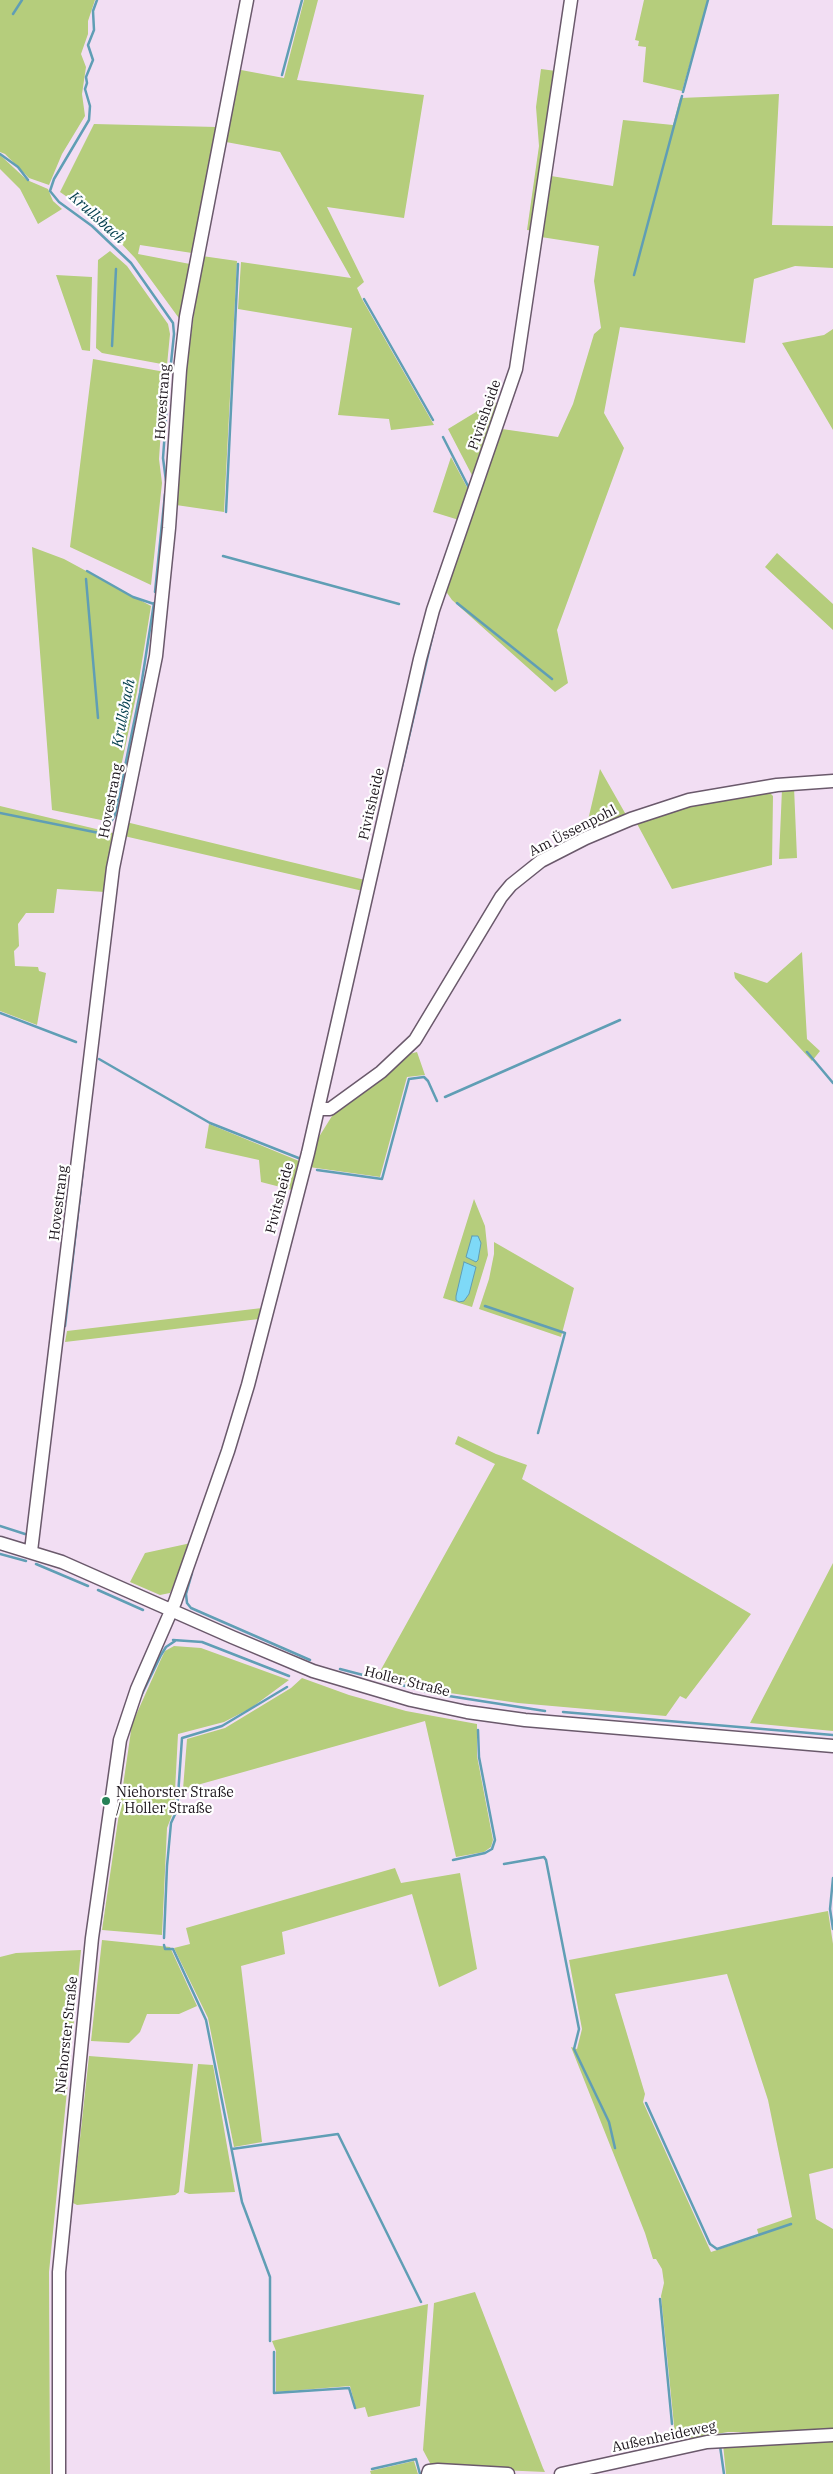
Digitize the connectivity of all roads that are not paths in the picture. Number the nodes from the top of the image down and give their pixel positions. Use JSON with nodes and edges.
{"nodes":[{"id":1,"x":247,"y":0,"type":"edge"},
{"id":2,"x":571,"y":0,"type":"edge"},
{"id":3,"x":833,"y":781,"type":"edge"},
{"id":4,"x":318,"y":1109,"type":"junction"},
{"id":5,"x":0,"y":1543,"type":"edge"},
{"id":6,"x":31,"y":1551,"type":"junction"},
{"id":7,"x":172,"y":1610,"type":"junction"},
{"id":8,"x":833,"y":1746,"type":"edge"},
{"id":9,"x":833,"y":2435,"type":"edge"},
{"id":10,"x":59,"y":2474,"type":"edge"},
{"id":11,"x":428,"y":2474,"type":"edge"},
{"id":12,"x":508,"y":2474,"type":"edge"},
{"id":13,"x":561,"y":2474,"type":"edge"}],
"edges":[{"from":1,"to":6,"type":"street","name":"Hovestrang"},
{"from":2,"to":4,"type":"street","name":"Pivitsheide"},
{"from":3,"to":4,"type":"street","name":"Am Üssenpohl"},
{"from":4,"to":7,"type":"street","name":"Pivitsheide"},
{"from":5,"to":6,"type":"street","name":"Holler Straße"},
{"from":6,"to":7,"type":"street","name":"Holler Straße"},
{"from":7,"to":8,"type":"street","name":"Holler Straße"},
{"from":7,"to":10,"type":"street","name":"Niehorster Straße"},
{"from":9,"to":13,"type":"street","name":"Außenheideweg"},
{"from":11,"to":12,"type":"street"}]}
